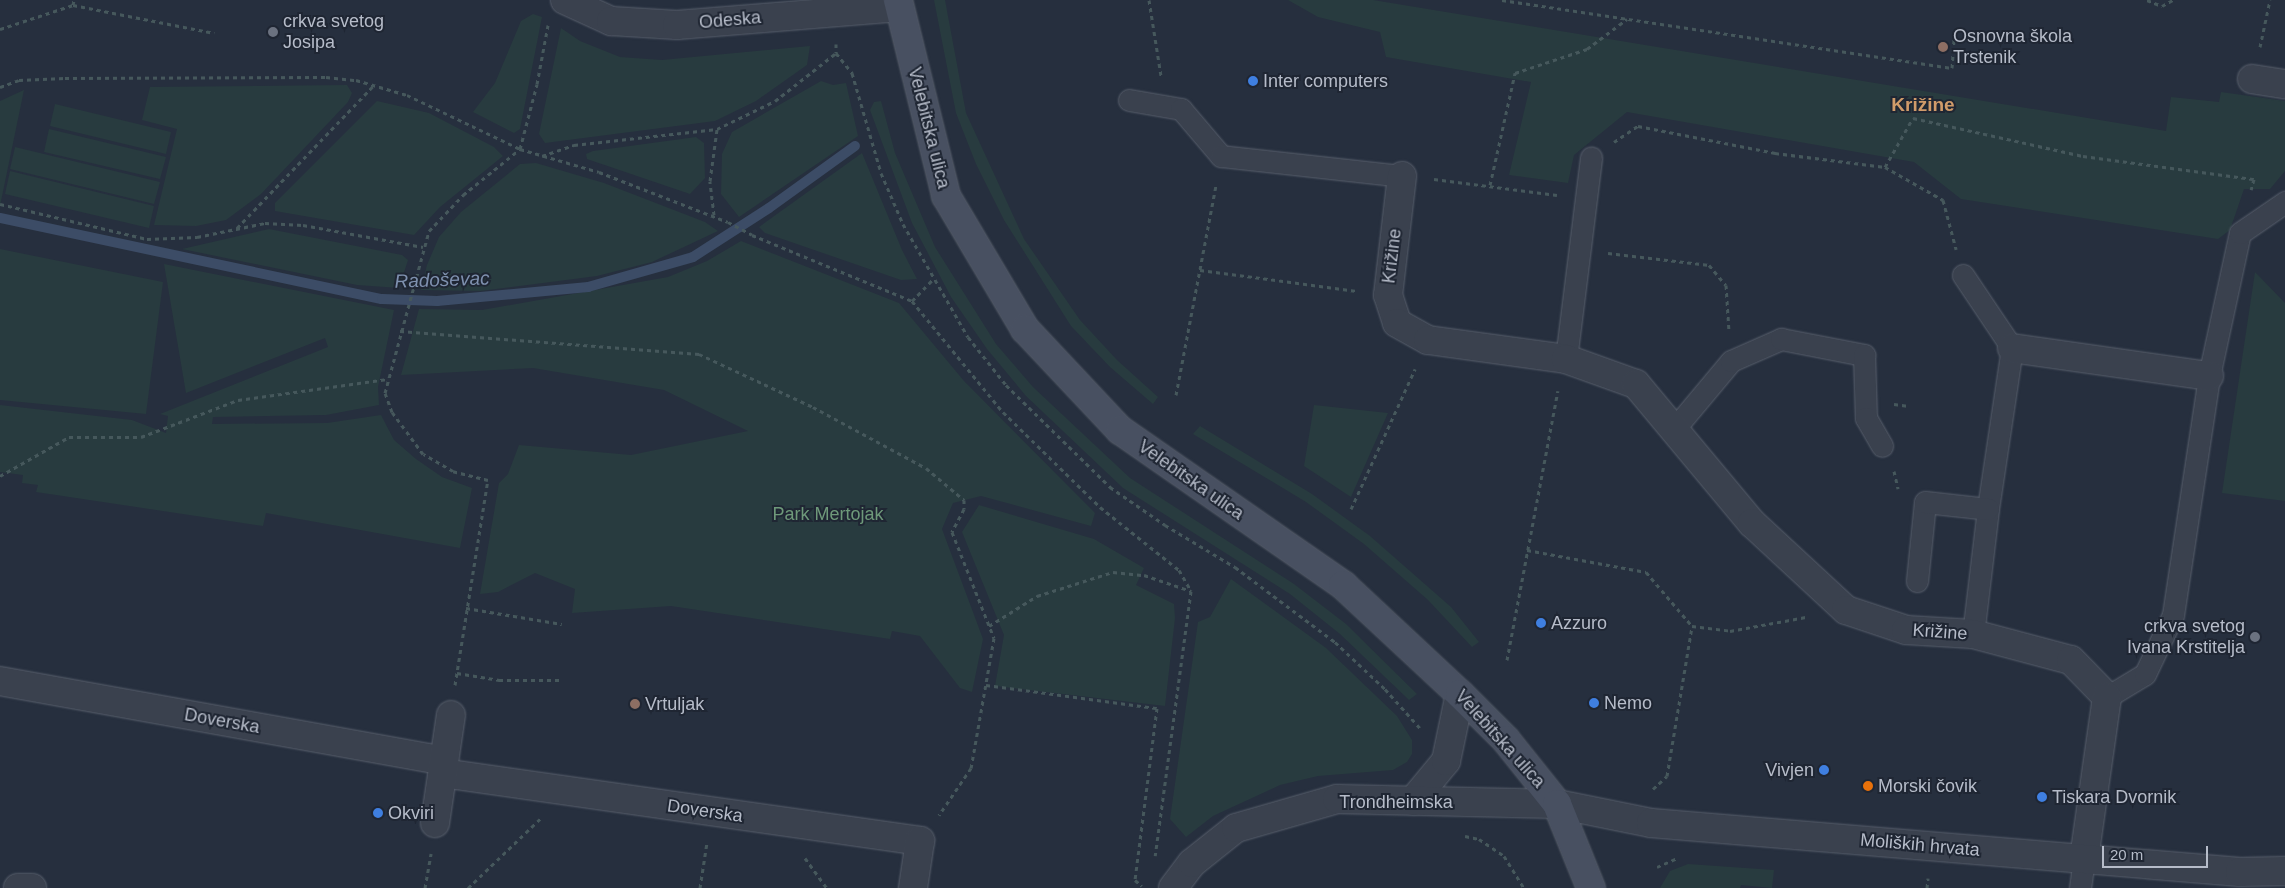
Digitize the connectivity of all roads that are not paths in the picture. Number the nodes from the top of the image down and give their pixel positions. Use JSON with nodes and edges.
{"nodes":[{"id":1,"x":898,"y":4,"type":"edge"},
{"id":2,"x":557,"y":9,"type":"edge"},
{"id":3,"x":2252,"y":79,"type":"road end"},
{"id":4,"x":2285,"y":84,"type":"edge"},
{"id":5,"x":1129,"y":100,"type":"dead end"},
{"id":6,"x":1591,"y":158,"type":"road end"},
{"id":7,"x":1402,"y":176,"type":"joint"},
{"id":8,"x":2285,"y":202,"type":"edge"},
{"id":9,"x":1963,"y":275,"type":"road end"},
{"id":10,"x":2012,"y":348,"type":"junction"},
{"id":11,"x":1566,"y":358,"type":"junction"},
{"id":12,"x":2209,"y":376,"type":"junction"},
{"id":13,"x":1675,"y":428,"type":"junction"},
{"id":14,"x":1882,"y":446,"type":"road end"},
{"id":15,"x":1988,"y":508,"type":"junction"},
{"id":16,"x":1917,"y":581,"type":"dead end"},
{"id":17,"x":1973,"y":634,"type":"junction"},
{"id":18,"x":0,"y":681,"type":"edge"},
{"id":19,"x":1460,"y":694,"type":"junction"},
{"id":20,"x":2107,"y":697,"type":"junction"},
{"id":21,"x":451,"y":715,"type":"road end"},
{"id":22,"x":444,"y":767,"type":"junction"},
{"id":23,"x":1413,"y":801,"type":"junction"},
{"id":24,"x":1557,"y":804,"type":"junction"},
{"id":25,"x":435,"y":823,"type":"dead end"},
{"id":26,"x":2084,"y":858,"type":"junction"},
{"id":27,"x":2285,"y":872,"type":"edge"},
{"id":28,"x":18,"y":888,"type":"edge"},
{"id":29,"x":32,"y":888,"type":"edge"},
{"id":30,"x":913,"y":888,"type":"edge"},
{"id":31,"x":1173,"y":888,"type":"edge"},
{"id":32,"x":1591,"y":888,"type":"edge"},
{"id":33,"x":2080,"y":888,"type":"edge"}],
"edges":[{"from":1,"to":2,"type":"street","name":"Odeska"},
{"from":1,"to":19,"type":"street","name":"Velebitska ulica"},
{"from":3,"to":4,"type":"street"},
{"from":5,"to":7,"type":"lane","name":"Križine"},
{"from":6,"to":11,"type":"lane"},
{"from":7,"to":11,"type":"street","name":"Križine"},
{"from":8,"to":12,"type":"lane"},
{"from":9,"to":10,"type":"lane"},
{"from":10,"to":12,"type":"street"},
{"from":10,"to":15,"type":"lane"},
{"from":11,"to":13,"type":"street","name":"Križine"},
{"from":12,"to":20,"type":"lane"},
{"from":13,"to":14,"type":"lane"},
{"from":13,"to":17,"type":"street","name":"Križine"},
{"from":15,"to":16,"type":"lane"},
{"from":15,"to":17,"type":"lane"},
{"from":17,"to":20,"type":"street","name":"Križine"},
{"from":18,"to":22,"type":"street","name":"Doverska"},
{"from":19,"to":23,"type":"street"},
{"from":19,"to":24,"type":"street","name":"Velebitska ulica"},
{"from":20,"to":26,"type":"street"},
{"from":21,"to":22,"type":"street"},
{"from":22,"to":25,"type":"street"},
{"from":22,"to":30,"type":"street","name":"Doverska"},
{"from":23,"to":24,"type":"street","name":"Trondheimska"},
{"from":23,"to":31,"type":"street","name":"Trondheimska"},
{"from":24,"to":26,"type":"street","name":"Moliških hrvata"},
{"from":24,"to":32,"type":"street","name":"Velebitska ulica"},
{"from":26,"to":27,"type":"street","name":"Moliških hrvata"},
{"from":26,"to":33,"type":"lane"},
{"from":28,"to":29,"type":"street"}]}
